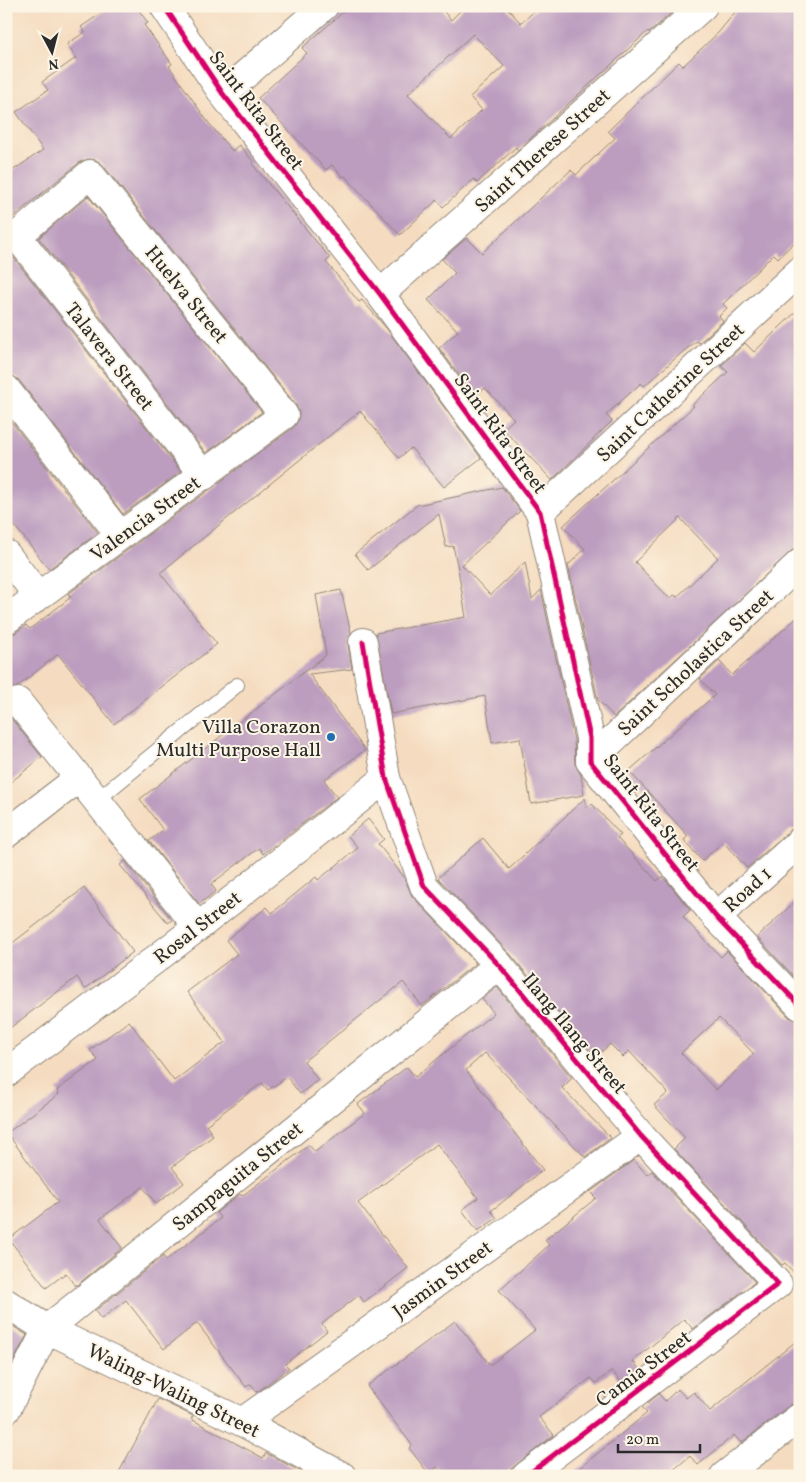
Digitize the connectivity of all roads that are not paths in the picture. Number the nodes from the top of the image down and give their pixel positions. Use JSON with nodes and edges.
{"nodes":[{"id":1,"x":164,"y":6,"type":"edge"},
{"id":2,"x":324,"y":6,"type":"edge"},
{"id":3,"x":703,"y":6,"type":"edge"},
{"id":4,"x":223,"y":94,"type":"junction"},
{"id":5,"x":11,"y":237,"type":"edge"},
{"id":6,"x":800,"y":272,"type":"edge"},
{"id":7,"x":380,"y":294,"type":"junction"},
{"id":8,"x":6,"y":389,"type":"edge"},
{"id":9,"x":284,"y":415,"type":"joint"},
{"id":10,"x":204,"y":476,"type":"junction"},
{"id":11,"x":540,"y":512,"type":"junction"},
{"id":12,"x":120,"y":535,"type":"junction"},
{"id":13,"x":6,"y":554,"type":"edge"},
{"id":14,"x":800,"y":562,"type":"edge"},
{"id":15,"x":38,"y":596,"type":"junction"},
{"id":16,"x":6,"y":620,"type":"edge"},
{"id":17,"x":363,"y":642,"type":"dead end"},
{"id":18,"x":237,"y":685,"type":"dead end"},
{"id":19,"x":18,"y":702,"type":"dead end"},
{"id":20,"x":590,"y":761,"type":"junction"},
{"id":21,"x":79,"y":778,"type":"junction"},
{"id":22,"x":386,"y":778,"type":"junction"},
{"id":23,"x":97,"y":800,"type":"junction"},
{"id":24,"x":6,"y":834,"type":"edge"},
{"id":25,"x":800,"y":842,"type":"edge"},
{"id":26,"x":716,"y":917,"type":"junction"},
{"id":27,"x":198,"y":927,"type":"junction"},
{"id":28,"x":499,"y":965,"type":"junction"},
{"id":29,"x":800,"y":1006,"type":"edge"},
{"id":30,"x":6,"y":1072,"type":"edge"},
{"id":31,"x":641,"y":1136,"type":"junction"},
{"id":32,"x":778,"y":1284,"type":"joint"},
{"id":33,"x":6,"y":1303,"type":"edge"},
{"id":34,"x":47,"y":1329,"type":"junction"},
{"id":35,"x":6,"y":1410,"type":"edge"},
{"id":36,"x":800,"y":1417,"type":"edge"},
{"id":37,"x":242,"y":1422,"type":"junction"},
{"id":38,"x":342,"y":1476,"type":"edge"},
{"id":39,"x":526,"y":1476,"type":"edge"},
{"id":40,"x":724,"y":1476,"type":"edge"}],
"edges":[{"from":1,"to":4,"type":"street","name":"Saint Rita Street"},
{"from":2,"to":4,"type":"street"},
{"from":3,"to":7,"type":"street","name":"Saint Therese Street"},
{"from":4,"to":7,"type":"street","name":"Saint Rita Street"},
{"from":5,"to":9,"type":"street","name":"Huelva Street"},
{"from":5,"to":10,"type":"street","name":"Talavera Street"},
{"from":6,"to":11,"type":"street","name":"Saint Catherine Street"},
{"from":7,"to":11,"type":"street","name":"Saint Rita Street"},
{"from":8,"to":12,"type":"street"},
{"from":9,"to":10,"type":"street","name":"Valencia Street"},
{"from":10,"to":12,"type":"street","name":"Valencia Street"},
{"from":11,"to":20,"type":"street","name":"Saint Rita Street"},
{"from":12,"to":15,"type":"street","name":"Valencia Street"},
{"from":13,"to":15,"type":"street"},
{"from":14,"to":20,"type":"street","name":"Saint Scholastica Street"},
{"from":15,"to":16,"type":"street","name":"Valencia Street"},
{"from":17,"to":22,"type":"street","name":"Ilang Ilang Street"},
{"from":18,"to":23,"type":"lane"},
{"from":19,"to":21,"type":"street"},
{"from":20,"to":26,"type":"street","name":"Saint Rita Street"},
{"from":21,"to":23,"type":"street"},
{"from":21,"to":24,"type":"street"},
{"from":22,"to":27,"type":"street","name":"Rosal Street"},
{"from":22,"to":28,"type":"street","name":"Ilang Ilang Street"},
{"from":23,"to":27,"type":"street"},
{"from":25,"to":26,"type":"street","name":"Road 1"},
{"from":26,"to":29,"type":"street","name":"Saint Rita Street"},
{"from":27,"to":30,"type":"street","name":"Rosal Street"},
{"from":28,"to":31,"type":"street","name":"Ilang Ilang Street"},
{"from":28,"to":34,"type":"street","name":"Sampaguita Street"},
{"from":31,"to":32,"type":"street","name":"Ilang Ilang Street"},
{"from":31,"to":37,"type":"street","name":"Jasmin Street"},
{"from":32,"to":39,"type":"street","name":"Camia Street"},
{"from":33,"to":34,"type":"street","name":"Waling-Waling Street"},
{"from":34,"to":35,"type":"street","name":"Sampaguita Street"},
{"from":34,"to":37,"type":"street","name":"Waling-Waling Street"},
{"from":36,"to":40,"type":"street"},
{"from":37,"to":38,"type":"street","name":"Waling-Waling Street"}]}
